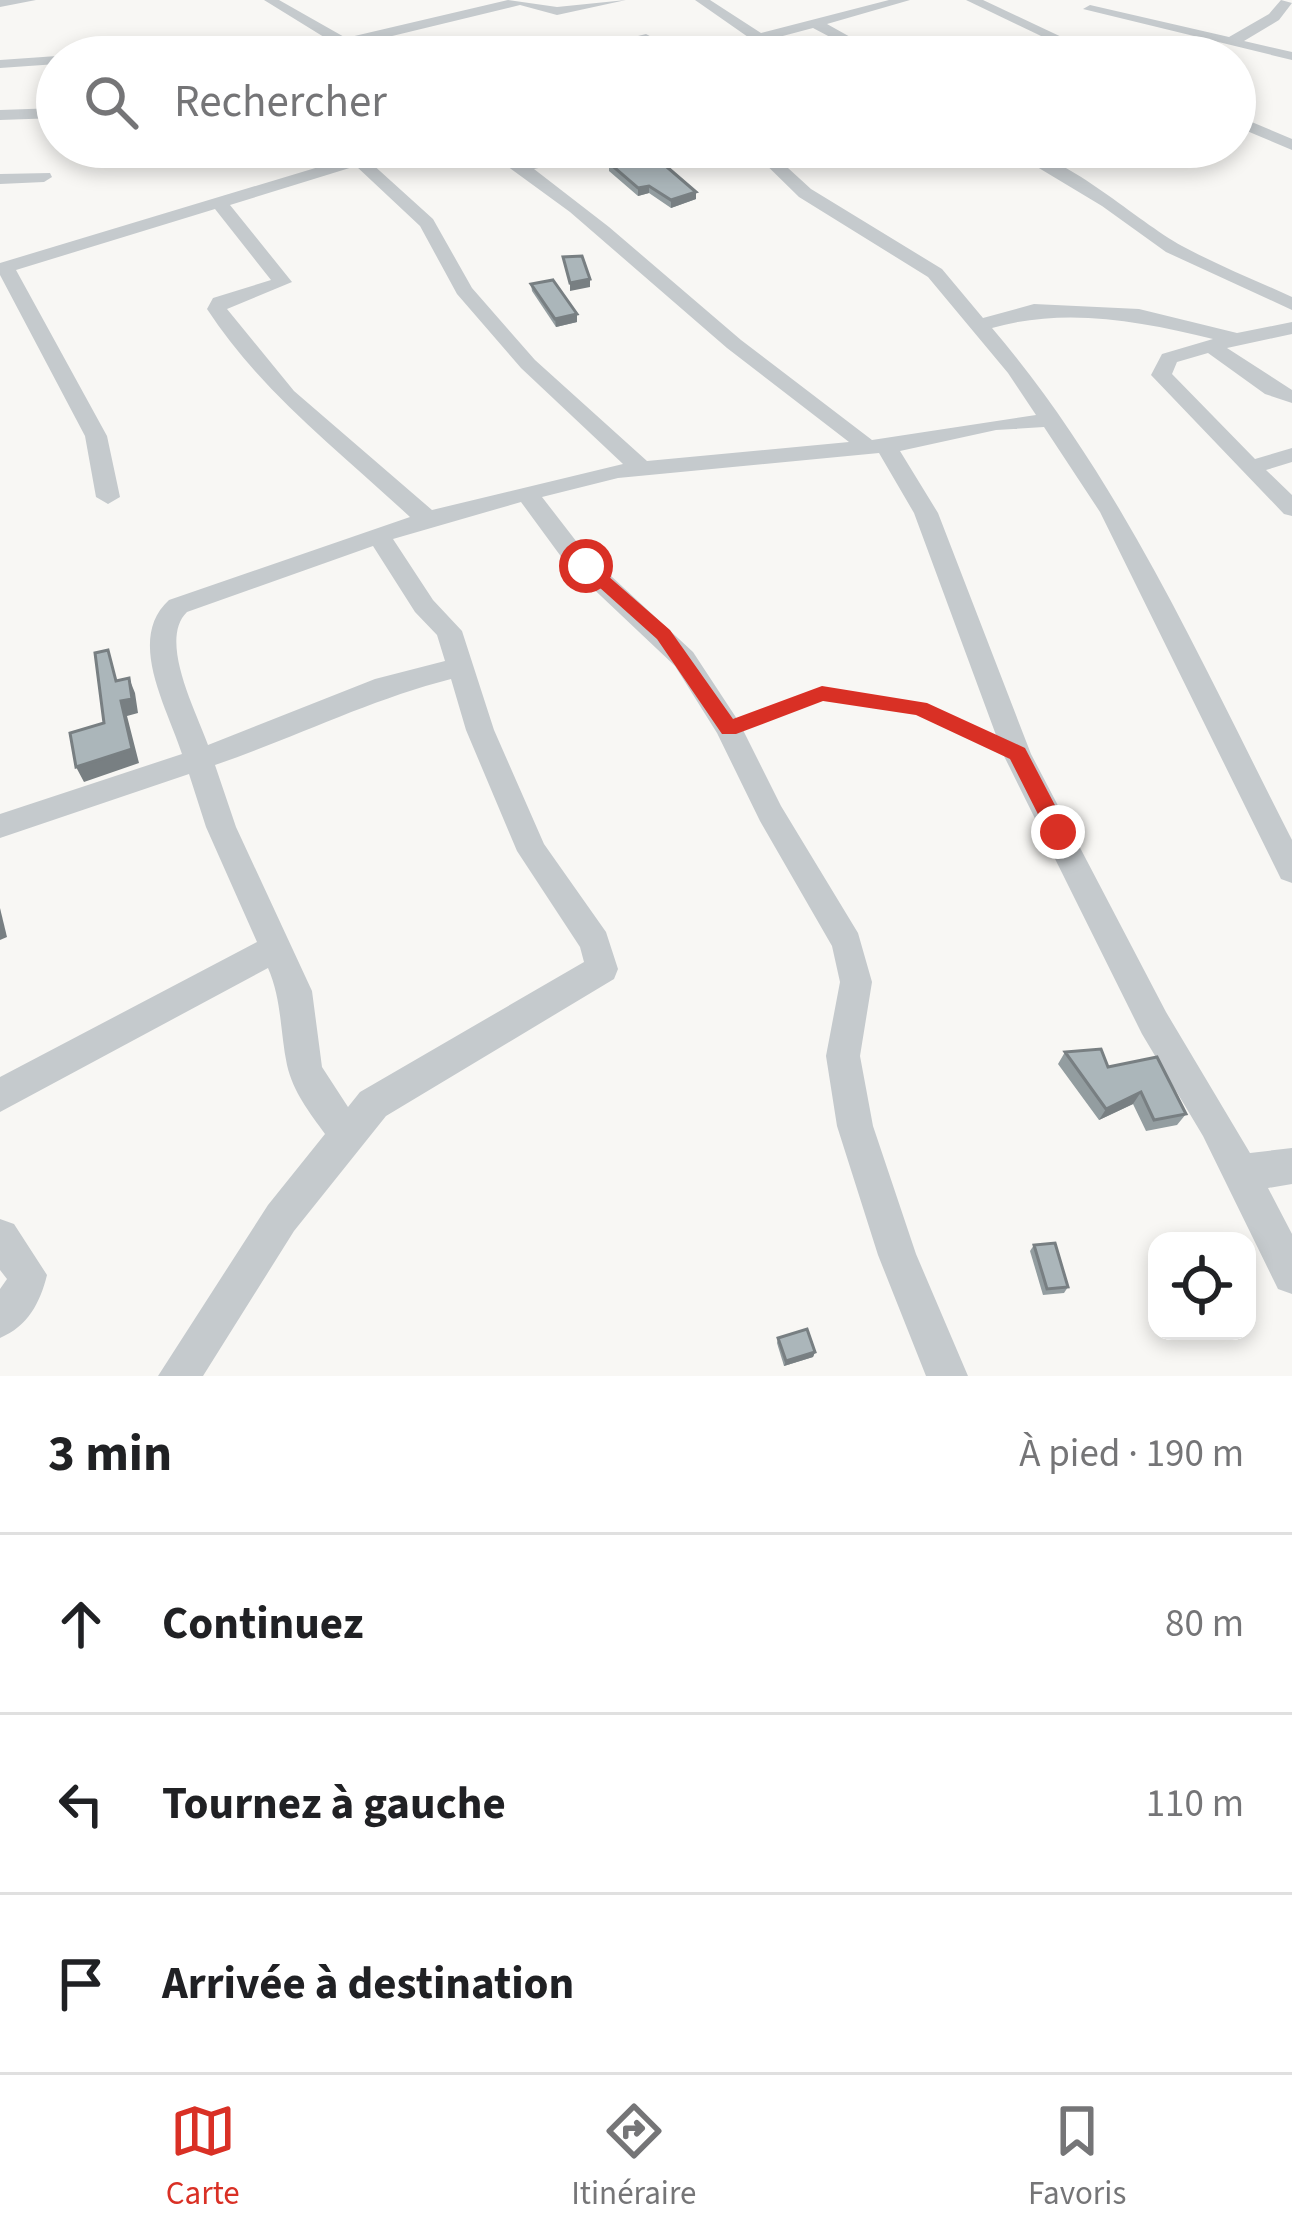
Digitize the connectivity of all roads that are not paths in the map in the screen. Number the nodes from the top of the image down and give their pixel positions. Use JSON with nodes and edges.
{"nodes":[{"id":1,"x":30,"y":0,"type":"edge"},
{"id":2,"x":270,"y":0,"type":"edge"},
{"id":3,"x":425,"y":0,"type":"edge"},
{"id":4,"x":620,"y":0,"type":"edge"},
{"id":5,"x":701,"y":0,"type":"edge"},
{"id":6,"x":904,"y":0,"type":"edge"},
{"id":7,"x":972,"y":0,"type":"edge"},
{"id":8,"x":1115,"y":0,"type":"edge"},
{"id":9,"x":1288,"y":0,"type":"edge"},
{"id":10,"x":0,"y":3,"type":"edge"},
{"id":11,"x":549,"y":6,"type":"edge"},
{"id":12,"x":1076,"y":14,"type":"junction"},
{"id":13,"x":457,"y":16,"type":"junction"},
{"id":14,"x":814,"y":23,"type":"junction"},
{"id":15,"x":1037,"y":28,"type":"junction"},
{"id":16,"x":331,"y":36,"type":"edge"},
{"id":17,"x":384,"y":36,"type":"edge"},
{"id":18,"x":755,"y":36,"type":"edge"},
{"id":19,"x":761,"y":36,"type":"edge"},
{"id":20,"x":839,"y":36,"type":"edge"},
{"id":21,"x":1054,"y":36,"type":"edge"},
{"id":22,"x":1204,"y":36,"type":"edge"},
{"id":23,"x":1242,"y":36,"type":"edge"},
{"id":24,"x":1256,"y":47,"type":"edge"},
{"id":25,"x":1292,"y":56,"type":"edge"},
{"id":26,"x":28,"y":61,"type":"junction"},
{"id":27,"x":36,"y":61,"type":"edge"},
{"id":28,"x":0,"y":64,"type":"edge"},
{"id":29,"x":1,"y":84,"type":"edge"},
{"id":30,"x":36,"y":114,"type":"edge"},
{"id":31,"x":0,"y":115,"type":"edge"},
{"id":32,"x":1256,"y":128,"type":"edge"},
{"id":33,"x":1287,"y":139,"type":"edge"},
{"id":34,"x":331,"y":168,"type":"edge"},
{"id":35,"x":368,"y":168,"type":"edge"},
{"id":36,"x":521,"y":168,"type":"edge"},
{"id":37,"x":778,"y":168,"type":"edge"},
{"id":38,"x":1049,"y":168,"type":"edge"},
{"id":39,"x":44,"y":177,"type":"dead end"},
{"id":40,"x":0,"y":179,"type":"edge"},
{"id":41,"x":218,"y":201,"type":"junction"},
{"id":42,"x":3,"y":268,"type":"edge"},
{"id":43,"x":1292,"y":304,"type":"edge"},
{"id":44,"x":979,"y":325,"type":"junction"},
{"id":45,"x":1292,"y":328,"type":"edge"},
{"id":46,"x":1237,"y":339,"type":"junction"},
{"id":47,"x":1214,"y":348,"type":"junction"},
{"id":48,"x":1292,"y":397,"type":"edge"},
{"id":49,"x":1050,"y":420,"type":"junction"},
{"id":50,"x":875,"y":445,"type":"junction"},
{"id":51,"x":1292,"y":455,"type":"edge"},
{"id":52,"x":1251,"y":467,"type":"junction"},
{"id":53,"x":640,"y":468,"type":"junction"},
{"id":54,"x":527,"y":494,"type":"junction"},
{"id":55,"x":108,"y":497,"type":"dead end"},
{"id":56,"x":1292,"y":509,"type":"edge"},
{"id":57,"x":428,"y":519,"type":"junction"},
{"id":58,"x":377,"y":534,"type":"junction"},
{"id":59,"x":464,"y":667,"type":"junction"},
{"id":60,"x":199,"y":760,"type":"junction"},
{"id":61,"x":0,"y":826,"type":"edge"},
{"id":62,"x":1292,"y":870,"type":"edge"},
{"id":63,"x":274,"y":947,"type":"junction"},
{"id":64,"x":0,"y":1095,"type":"edge"},
{"id":65,"x":347,"y":1134,"type":"junction"},
{"id":66,"x":1292,"y":1166,"type":"edge"},
{"id":67,"x":1242,"y":1173,"type":"junction"},
{"id":68,"x":0,"y":1238,"type":"edge"},
{"id":69,"x":1292,"y":1275,"type":"edge"},
{"id":70,"x":0,"y":1318,"type":"edge"},
{"id":71,"x":178,"y":1376,"type":"edge"},
{"id":72,"x":947,"y":1376,"type":"edge"}],
"edges":[{"from":1,"to":10,"type":"street"},
{"from":2,"to":16,"type":"street"},
{"from":3,"to":13,"type":"street"},
{"from":4,"to":11,"type":"street"},
{"from":5,"to":18,"type":"street"},
{"from":6,"to":14,"type":"street"},
{"from":7,"to":15,"type":"street"},
{"from":8,"to":12,"type":"street"},
{"from":9,"to":23,"type":"street"},
{"from":11,"to":13,"type":"street"},
{"from":12,"to":15,"type":"street"},
{"from":12,"to":22,"type":"street"},
{"from":13,"to":17,"type":"street"},
{"from":14,"to":19,"type":"street"},
{"from":14,"to":20,"type":"street"},
{"from":15,"to":21,"type":"street"},
{"from":24,"to":25,"type":"street"},
{"from":26,"to":27,"type":"street"},
{"from":26,"to":28,"type":"street"},
{"from":26,"to":29,"type":"street"},
{"from":30,"to":31,"type":"street"},
{"from":32,"to":33,"type":"street"},
{"from":34,"to":41,"type":"street"},
{"from":35,"to":53,"type":"street"},
{"from":36,"to":50,"type":"street"},
{"from":37,"to":44,"type":"street"},
{"from":38,"to":43,"type":"street"},
{"from":39,"to":40,"type":"street"},
{"from":41,"to":42,"type":"street"},
{"from":41,"to":57,"type":"street"},
{"from":42,"to":55,"type":"street"},
{"from":44,"to":46,"type":"street"},
{"from":44,"to":49,"type":"street"},
{"from":45,"to":46,"type":"street"},
{"from":46,"to":47,"type":"street"},
{"from":47,"to":48,"type":"street"},
{"from":47,"to":52,"type":"street"},
{"from":49,"to":50,"type":"street"},
{"from":49,"to":62,"type":"street"},
{"from":50,"to":53,"type":"street"},
{"from":50,"to":67,"type":"street"},
{"from":51,"to":52,"type":"street"},
{"from":52,"to":56,"type":"street"},
{"from":53,"to":54,"type":"street"},
{"from":54,"to":57,"type":"street"},
{"from":54,"to":72,"type":"street"},
{"from":57,"to":58,"type":"street"},
{"from":58,"to":59,"type":"street"},
{"from":58,"to":60,"type":"street"},
{"from":59,"to":60,"type":"street"},
{"from":59,"to":65,"type":"street"},
{"from":60,"to":61,"type":"street"},
{"from":60,"to":63,"type":"street"},
{"from":63,"to":64,"type":"street"},
{"from":63,"to":65,"type":"street"},
{"from":65,"to":71,"type":"street"},
{"from":66,"to":67,"type":"street"},
{"from":67,"to":69,"type":"street"},
{"from":68,"to":70,"type":"street"}]}
